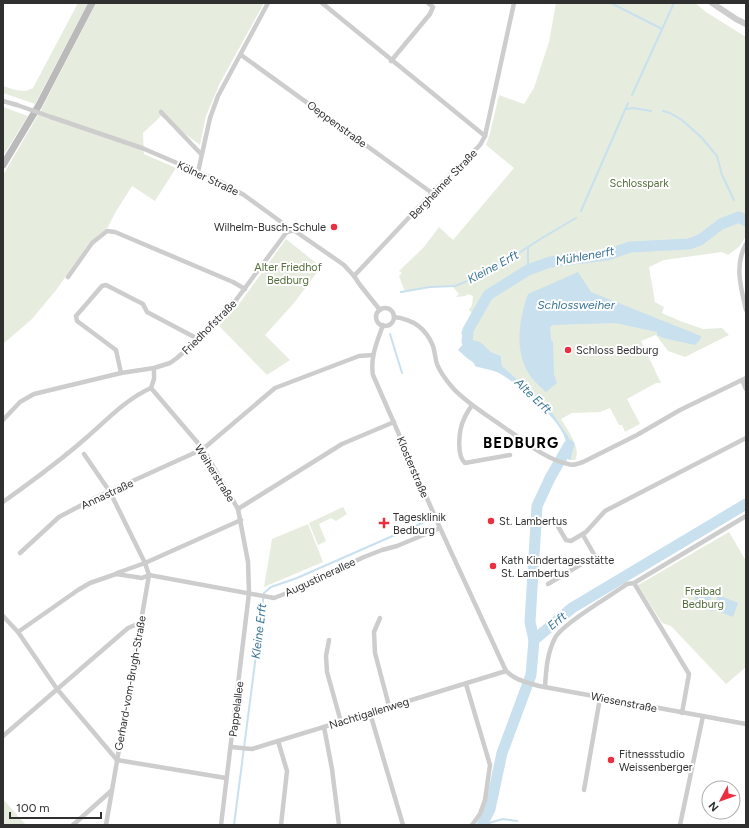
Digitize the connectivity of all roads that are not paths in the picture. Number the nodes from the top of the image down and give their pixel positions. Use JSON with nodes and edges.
{"nodes":[{"id":1,"x":92,"y":3,"type":"edge"},
{"id":2,"x":268,"y":3,"type":"edge"},
{"id":3,"x":322,"y":3,"type":"edge"},
{"id":4,"x":428,"y":3,"type":"edge"},
{"id":5,"x":514,"y":3,"type":"edge"},
{"id":6,"x":712,"y":3,"type":"edge"},
{"id":7,"x":746,"y":24,"type":"edge"},
{"id":8,"x":241,"y":55,"type":"junction"},
{"id":9,"x":391,"y":60,"type":"junction"},
{"id":10,"x":3,"y":101,"type":"edge"},
{"id":11,"x":160,"y":112,"type":"dead end"},
{"id":12,"x":485,"y":136,"type":"junction"},
{"id":13,"x":201,"y":154,"type":"junction"},
{"id":14,"x":3,"y":165,"type":"edge"},
{"id":15,"x":198,"y":172,"type":"junction"},
{"id":16,"x":432,"y":193,"type":"junction"},
{"id":17,"x":290,"y":231,"type":"junction"},
{"id":18,"x":746,"y":244,"type":"edge"},
{"id":19,"x":354,"y":276,"type":"junction"},
{"id":20,"x":68,"y":277,"type":"dead end"},
{"id":21,"x":245,"y":289,"type":"junction"},
{"id":22,"x":380,"y":310,"type":"junction"},
{"id":23,"x":746,"y":310,"type":"edge"},
{"id":24,"x":394,"y":317,"type":"junction"},
{"id":25,"x":382,"y":325,"type":"junction"},
{"id":26,"x":198,"y":339,"type":"junction"},
{"id":27,"x":373,"y":355,"type":"junction"},
{"id":28,"x":154,"y":368,"type":"junction"},
{"id":29,"x":121,"y":373,"type":"junction"},
{"id":30,"x":744,"y":379,"type":"edge"},
{"id":31,"x":151,"y":388,"type":"junction"},
{"id":32,"x":746,"y":389,"type":"edge"},
{"id":33,"x":472,"y":405,"type":"junction"},
{"id":34,"x":3,"y":420,"type":"edge"},
{"id":35,"x":394,"y":422,"type":"junction"},
{"id":36,"x":746,"y":438,"type":"edge"},
{"id":37,"x":203,"y":449,"type":"junction"},
{"id":38,"x":84,"y":454,"type":"dead end"},
{"id":39,"x":510,"y":455,"type":"dead end"},
{"id":40,"x":110,"y":492,"type":"junction"},
{"id":41,"x":3,"y":502,"type":"edge"},
{"id":42,"x":238,"y":509,"type":"junction"},
{"id":43,"x":746,"y":516,"type":"edge"},
{"id":44,"x":240,"y":520,"type":"junction"},
{"id":45,"x":556,"y":523,"type":"dead end"},
{"id":46,"x":440,"y":528,"type":"junction"},
{"id":47,"x":583,"y":535,"type":"junction"},
{"id":48,"x":20,"y":553,"type":"dead end"},
{"id":49,"x":145,"y":563,"type":"junction"},
{"id":50,"x":116,"y":574,"type":"junction"},
{"id":51,"x":149,"y":575,"type":"junction"},
{"id":52,"x":634,"y":583,"type":"junction"},
{"id":53,"x":548,"y":584,"type":"dead end"},
{"id":54,"x":249,"y":593,"type":"junction"},
{"id":55,"x":3,"y":616,"type":"edge"},
{"id":56,"x":380,"y":618,"type":"dead end"},
{"id":57,"x":140,"y":622,"type":"junction"},
{"id":58,"x":18,"y":632,"type":"junction"},
{"id":59,"x":330,"y":640,"type":"dead end"},
{"id":60,"x":506,"y":671,"type":"junction"},
{"id":61,"x":466,"y":684,"type":"junction"},
{"id":62,"x":545,"y":687,"type":"junction"},
{"id":63,"x":57,"y":690,"type":"junction"},
{"id":64,"x":600,"y":698,"type":"junction"},
{"id":65,"x":390,"y":706,"type":"junction"},
{"id":66,"x":370,"y":713,"type":"junction"},
{"id":67,"x":682,"y":713,"type":"junction"},
{"id":68,"x":703,"y":716,"type":"junction"},
{"id":69,"x":341,"y":722,"type":"junction"},
{"id":70,"x":746,"y":724,"type":"edge"},
{"id":71,"x":324,"y":727,"type":"junction"},
{"id":72,"x":3,"y":736,"type":"edge"},
{"id":73,"x":278,"y":741,"type":"junction"},
{"id":74,"x":231,"y":747,"type":"junction"},
{"id":75,"x":117,"y":760,"type":"junction"},
{"id":76,"x":226,"y":778,"type":"junction"},
{"id":77,"x":584,"y":790,"type":"dead end"},
{"id":78,"x":111,"y":791,"type":"junction"},
{"id":79,"x":73,"y":825,"type":"edge"},
{"id":80,"x":106,"y":825,"type":"edge"},
{"id":81,"x":221,"y":825,"type":"edge"},
{"id":82,"x":281,"y":825,"type":"edge"},
{"id":83,"x":339,"y":825,"type":"edge"},
{"id":84,"x":403,"y":825,"type":"edge"},
{"id":85,"x":472,"y":825,"type":"edge"},
{"id":86,"x":680,"y":825,"type":"edge"}],
"edges":[{"from":1,"to":14,"type":"main road"},
{"from":2,"to":8,"type":"street"},
{"from":3,"to":9,"type":"street"},
{"from":4,"to":9,"type":"street"},
{"from":5,"to":12,"type":"street","name":"Bergheimer Straße"},
{"from":6,"to":7,"type":"street"},
{"from":8,"to":13,"type":"street"},
{"from":8,"to":16,"type":"street","name":"Oeppenstraße"},
{"from":9,"to":12,"type":"street"},
{"from":10,"to":15,"type":"street","name":"Kölner Straße","bridge":true},
{"from":11,"to":13,"type":"street"},
{"from":12,"to":16,"type":"street","name":"Bergheimer Straße"},
{"from":13,"to":15,"type":"street"},
{"from":15,"to":17,"type":"street","name":"Kölner Straße"},
{"from":16,"to":19,"type":"street","name":"Bergheimer Straße"},
{"from":17,"to":19,"type":"street","name":"Kölner Straße"},
{"from":17,"to":21,"type":"street","name":"Friedhofstraße"},
{"from":18,"to":23,"type":"street"},
{"from":19,"to":22,"type":"street","name":"Kölner Straße"},
{"from":20,"to":21,"type":"street"},
{"from":21,"to":26,"type":"street","name":"Friedhofstraße"},
{"from":22,"to":24,"type":"street"},
{"from":22,"to":25,"type":"street"},
{"from":24,"to":25,"type":"street"},
{"from":24,"to":33,"type":"street"},
{"from":25,"to":27,"type":"street","name":"Klosterstraße"},
{"from":26,"to":28,"type":"street","name":"Friedhofstraße"},
{"from":26,"to":29,"type":"street"},
{"from":27,"to":35,"type":"street","name":"Klosterstraße"},
{"from":27,"to":37,"type":"street","name":"Annastraße"},
{"from":28,"to":29,"type":"street","name":"Friedhofstraße"},
{"from":28,"to":31,"type":"street"},
{"from":29,"to":34,"type":"street","name":"Friedhofstraße"},
{"from":30,"to":32,"type":"street"},
{"from":30,"to":33,"type":"street"},
{"from":31,"to":37,"type":"street","name":"Weiherstraße"},
{"from":31,"to":41,"type":"street"},
{"from":33,"to":39,"type":"street"},
{"from":35,"to":42,"type":"street"},
{"from":35,"to":46,"type":"street","name":"Klosterstraße"},
{"from":36,"to":47,"type":"street"},
{"from":37,"to":40,"type":"street","name":"Annastraße"},
{"from":37,"to":42,"type":"street","name":"Weiherstraße"},
{"from":38,"to":40,"type":"street"},
{"from":40,"to":48,"type":"street","name":"Annastraße"},
{"from":40,"to":49,"type":"street"},
{"from":42,"to":44,"type":"street","name":"Weiherstraße"},
{"from":43,"to":52,"type":"street"},
{"from":44,"to":49,"type":"street","name":"Augustinerallee"},
{"from":44,"to":54,"type":"street","name":"Weiherstraße"},
{"from":45,"to":47,"type":"street"},
{"from":46,"to":54,"type":"street","name":"Augustinerallee"},
{"from":46,"to":60,"type":"street","name":"Klosterstraße"},
{"from":47,"to":53,"type":"street"},
{"from":49,"to":50,"type":"street","name":"Augustinerallee"},
{"from":49,"to":51,"type":"street"},
{"from":50,"to":51,"type":"street","name":"Augustinerallee"},
{"from":50,"to":58,"type":"street","name":"Augustinerallee"},
{"from":51,"to":54,"type":"street","name":"Augustinerallee"},
{"from":51,"to":57,"type":"street","name":"Gerhard-vom-Brugh-Straße"},
{"from":52,"to":62,"type":"street"},
{"from":52,"to":67,"type":"street"},
{"from":54,"to":74,"type":"street","name":"Pappelallee"},
{"from":55,"to":58,"type":"street"},
{"from":56,"to":65,"type":"street"},
{"from":57,"to":63,"type":"street"},
{"from":57,"to":75,"type":"street","name":"Gerhard-vom-Brugh-Straße"},
{"from":58,"to":63,"type":"street"},
{"from":59,"to":69,"type":"street"},
{"from":60,"to":61,"type":"street","name":"Nachtigallenweg"},
{"from":60,"to":62,"type":"street","name":"Wiesenstraße"},
{"from":61,"to":65,"type":"street","name":"Nachtigallenweg"},
{"from":61,"to":85,"type":"street"},
{"from":62,"to":64,"type":"street","name":"Wiesenstraße"},
{"from":63,"to":72,"type":"street"},
{"from":63,"to":75,"type":"street"},
{"from":64,"to":67,"type":"street","name":"Wiesenstraße"},
{"from":64,"to":77,"type":"street"},
{"from":65,"to":66,"type":"street","name":"Nachtigallenweg"},
{"from":66,"to":69,"type":"street","name":"Nachtigallenweg"},
{"from":66,"to":84,"type":"street"},
{"from":67,"to":68,"type":"street","name":"Wiesenstraße"},
{"from":68,"to":70,"type":"street","name":"Wiesenstraße"},
{"from":68,"to":86,"type":"street"},
{"from":69,"to":71,"type":"street","name":"Nachtigallenweg"},
{"from":71,"to":73,"type":"street","name":"Nachtigallenweg"},
{"from":71,"to":83,"type":"street"},
{"from":73,"to":74,"type":"street","name":"Nachtigallenweg"},
{"from":73,"to":82,"type":"street"},
{"from":74,"to":76,"type":"street","name":"Pappelallee"},
{"from":75,"to":76,"type":"street"},
{"from":75,"to":78,"type":"street","name":"Gerhard-vom-Brugh-Straße"},
{"from":76,"to":81,"type":"street","name":"Pappelallee"},
{"from":78,"to":79,"type":"street"},
{"from":78,"to":80,"type":"street","name":"Gerhard-vom-Brugh-Straße"}]}
